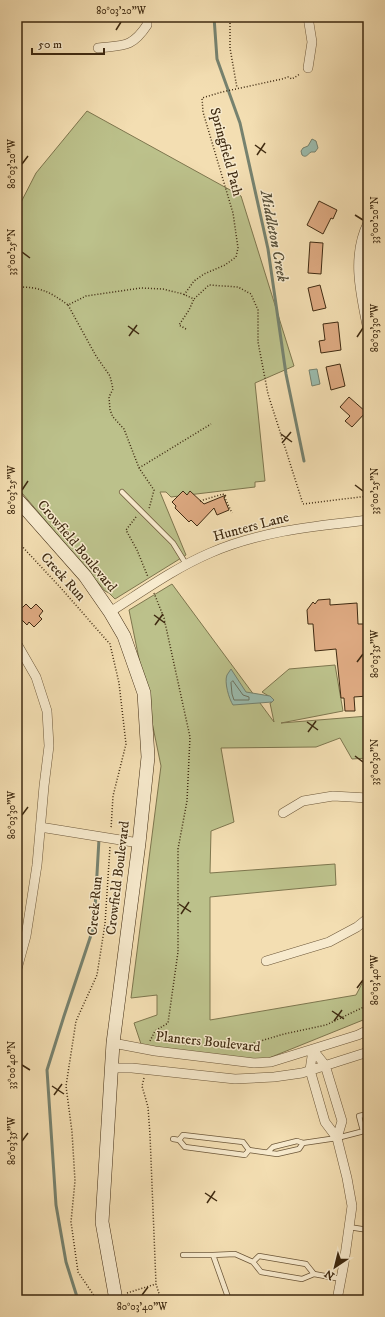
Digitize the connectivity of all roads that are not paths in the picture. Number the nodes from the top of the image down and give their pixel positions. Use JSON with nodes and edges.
{"nodes":[{"id":1,"x":147,"y":17,"type":"edge"},
{"id":2,"x":308,"y":17,"type":"edge"},
{"id":3,"x":98,"y":48,"type":"dead end"},
{"id":4,"x":308,"y":68,"type":"road end"},
{"id":5,"x":368,"y":223,"type":"edge"},
{"id":6,"x":368,"y":330,"type":"edge"},
{"id":7,"x":122,"y":492,"type":"dead end"},
{"id":8,"x":17,"y":500,"type":"edge"},
{"id":9,"x":368,"y":520,"type":"edge"},
{"id":10,"x":186,"y":564,"type":"junction"},
{"id":11,"x":110,"y":612,"type":"junction"},
{"id":12,"x":17,"y":644,"type":"edge"},
{"id":13,"x":20,"y":657,"type":"edge"},
{"id":14,"x":368,"y":798,"type":"edge"},
{"id":15,"x":283,"y":814,"type":"dead end"},
{"id":16,"x":40,"y":827,"type":"junction"},
{"id":17,"x":139,"y":843,"type":"junction"},
{"id":18,"x":368,"y":918,"type":"edge"},
{"id":19,"x":266,"y":961,"type":"dead end"},
{"id":20,"x":17,"y":969,"type":"edge"},
{"id":21,"x":368,"y":1030,"type":"edge"},
{"id":22,"x":113,"y":1043,"type":"junction"},
{"id":23,"x":313,"y":1050,"type":"junction"},
{"id":24,"x":368,"y":1052,"type":"edge"},
{"id":25,"x":325,"y":1066,"type":"junction"},
{"id":26,"x":112,"y":1068,"type":"junction"},
{"id":27,"x":310,"y":1070,"type":"junction"},
{"id":28,"x":368,"y":1114,"type":"edge"},
{"id":29,"x":368,"y":1130,"type":"edge"},
{"id":30,"x":363,"y":1131,"type":"junction"},
{"id":31,"x":337,"y":1138,"type":"junction"},
{"id":32,"x":173,"y":1139,"type":"dead end"},
{"id":33,"x":179,"y":1140,"type":"junction"},
{"id":34,"x":303,"y":1144,"type":"junction"},
{"id":35,"x":249,"y":1150,"type":"junction"},
{"id":36,"x":268,"y":1152,"type":"junction"},
{"id":37,"x":349,"y":1227,"type":"junction"},
{"id":38,"x":368,"y":1230,"type":"edge"},
{"id":39,"x":183,"y":1255,"type":"dead end"},
{"id":40,"x":213,"y":1255,"type":"junction"},
{"id":41,"x":253,"y":1262,"type":"junction"},
{"id":42,"x":314,"y":1274,"type":"junction"},
{"id":43,"x":341,"y":1279,"type":"junction"},
{"id":44,"x":115,"y":1298,"type":"edge"},
{"id":45,"x":229,"y":1300,"type":"edge"},
{"id":46,"x":337,"y":1300,"type":"edge"}],
"edges":[{"from":1,"to":3,"type":"street"},
{"from":2,"to":4,"type":"street"},
{"from":5,"to":6,"type":"street"},
{"from":7,"to":10,"type":"lane"},
{"from":8,"to":11,"type":"main road","name":"Crowfield Boulevard"},
{"from":9,"to":10,"type":"street","name":"Hunters Lane"},
{"from":10,"to":11,"type":"street","name":"Hunters Lane"},
{"from":11,"to":17,"type":"main road","name":"Crowfield Boulevard"},
{"from":12,"to":13,"type":"street"},
{"from":13,"to":16,"type":"street"},
{"from":14,"to":15,"type":"street"},
{"from":16,"to":17,"type":"street"},
{"from":16,"to":20,"type":"street"},
{"from":17,"to":22,"type":"main road","name":"Crowfield Boulevard"},
{"from":18,"to":19,"type":"street"},
{"from":21,"to":23,"type":"street","name":"Planters Boulevard"},
{"from":22,"to":23,"type":"street","name":"Planters Boulevard"},
{"from":22,"to":26,"type":"main road","name":"Crowfield Boulevard"},
{"from":23,"to":25,"type":"street"},
{"from":23,"to":27,"type":"street"},
{"from":24,"to":25,"type":"street"},
{"from":25,"to":27,"type":"street"},
{"from":25,"to":31,"type":"street"},
{"from":26,"to":27,"type":"street"},
{"from":26,"to":44,"type":"main road","name":"Crowfield Boulevard"},
{"from":27,"to":31,"type":"street"},
{"from":28,"to":30,"type":"lane"},
{"from":29,"to":30,"type":"lane"},
{"from":30,"to":31,"type":"lane"},
{"from":31,"to":34,"type":"lane"},
{"from":31,"to":37,"type":"street"},
{"from":32,"to":33,"type":"lane"},
{"from":33,"to":35,"type":"lane"},
{"from":33,"to":35,"type":"lane"},
{"from":34,"to":36,"type":"lane"},
{"from":34,"to":36,"type":"lane"},
{"from":35,"to":36,"type":"lane"},
{"from":37,"to":38,"type":"lane"},
{"from":37,"to":43,"type":"street"},
{"from":39,"to":40,"type":"lane"},
{"from":40,"to":41,"type":"lane"},
{"from":40,"to":45,"type":"lane"},
{"from":41,"to":42,"type":"lane"},
{"from":41,"to":42,"type":"lane"},
{"from":42,"to":43,"type":"lane"},
{"from":43,"to":46,"type":"street"}]}
